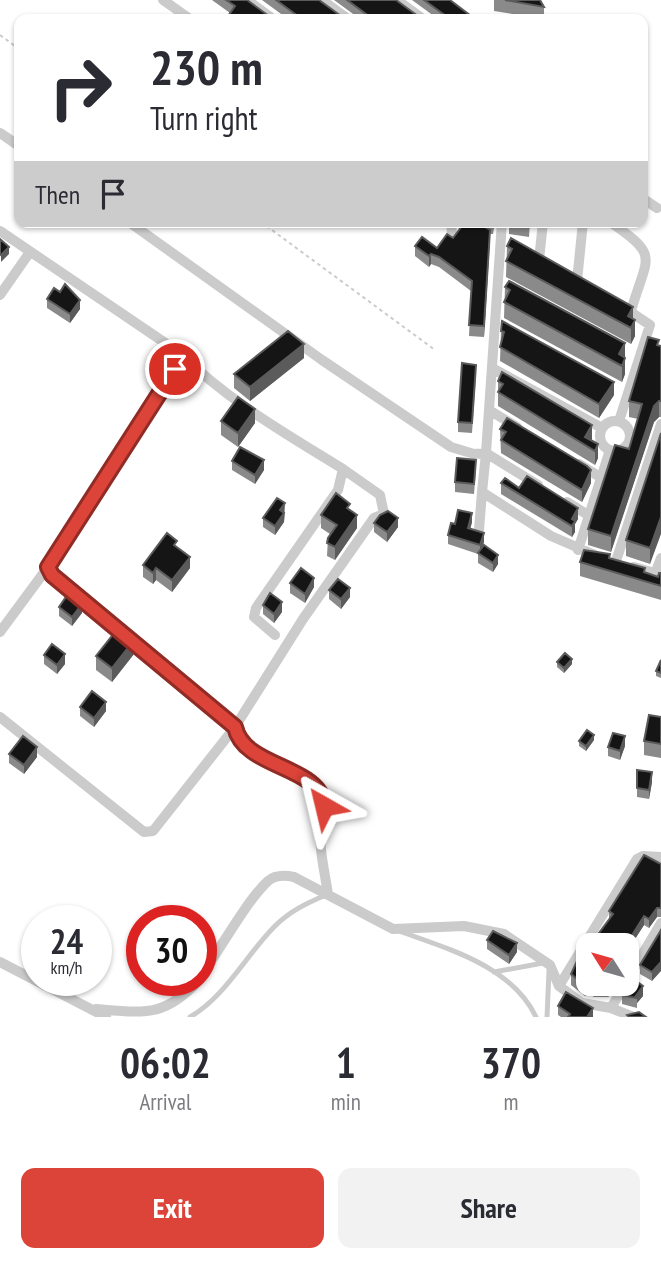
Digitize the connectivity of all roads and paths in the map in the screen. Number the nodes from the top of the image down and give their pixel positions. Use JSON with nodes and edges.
{"nodes":[{"id":1,"x":163,"y":0,"type":"edge"},
{"id":2,"x":247,"y":0,"type":"edge"},
{"id":3,"x":322,"y":0,"type":"edge"},
{"id":4,"x":397,"y":0,"type":"edge"},
{"id":5,"x":183,"y":14,"type":"edge"},
{"id":6,"x":266,"y":14,"type":"edge"},
{"id":7,"x":341,"y":14,"type":"edge"},
{"id":8,"x":416,"y":14,"type":"edge"},
{"id":9,"x":648,"y":202,"type":"edge"},
{"id":10,"x":657,"y":208,"type":"dead end"},
{"id":11,"x":138,"y":228,"type":"edge"},
{"id":12,"x":269,"y":228,"type":"edge"},
{"id":13,"x":503,"y":228,"type":"edge"},
{"id":14,"x":542,"y":228,"type":"edge"},
{"id":15,"x":582,"y":228,"type":"edge"},
{"id":16,"x":617,"y":228,"type":"edge"},
{"id":17,"x":0,"y":231,"type":"edge"},
{"id":18,"x":30,"y":252,"type":"junction"},
{"id":19,"x":539,"y":260,"type":"edge"},
{"id":20,"x":588,"y":287,"type":"edge"},
{"id":21,"x":0,"y":295,"type":"edge"},
{"id":22,"x":609,"y":299,"type":"edge"},
{"id":23,"x":631,"y":311,"type":"junction"},
{"id":24,"x":495,"y":322,"type":"junction"},
{"id":25,"x":507,"y":328,"type":"edge"},
{"id":26,"x":647,"y":336,"type":"junction"},
{"id":27,"x":661,"y":345,"type":"edge"},
{"id":28,"x":435,"y":350,"type":"dead end"},
{"id":29,"x":628,"y":352,"type":"edge"},
{"id":30,"x":180,"y":353,"type":"junction"},
{"id":31,"x":640,"y":358,"type":"junction"},
{"id":32,"x":492,"y":368,"type":"junction"},
{"id":33,"x":616,"y":387,"type":"edge"},
{"id":34,"x":628,"y":394,"type":"junction"},
{"id":35,"x":489,"y":410,"type":"junction"},
{"id":36,"x":619,"y":421,"type":"junction"},
{"id":37,"x":661,"y":424,"type":"edge"},
{"id":38,"x":602,"y":428,"type":"junction"},
{"id":39,"x":532,"y":435,"type":"edge"},
{"id":40,"x":610,"y":450,"type":"junction"},
{"id":41,"x":486,"y":453,"type":"junction"},
{"id":42,"x":565,"y":456,"type":"edge"},
{"id":43,"x":342,"y":469,"type":"junction"},
{"id":44,"x":600,"y":477,"type":"junction"},
{"id":45,"x":482,"y":492,"type":"junction"},
{"id":46,"x":588,"y":515,"type":"junction"},
{"id":47,"x":479,"y":530,"type":"edge"},
{"id":48,"x":578,"y":550,"type":"junction"},
{"id":49,"x":661,"y":558,"type":"edge"},
{"id":50,"x":616,"y":561,"type":"junction"},
{"id":51,"x":48,"y":567,"type":"junction"},
{"id":52,"x":658,"y":575,"type":"edge"},
{"id":53,"x":0,"y":632,"type":"edge"},
{"id":54,"x":275,"y":635,"type":"dead end"},
{"id":55,"x":0,"y":717,"type":"edge"},
{"id":56,"x":235,"y":727,"type":"junction"},
{"id":57,"x":661,"y":858,"type":"edge"},
{"id":58,"x":328,"y":895,"type":"junction"},
{"id":59,"x":661,"y":923,"type":"edge"},
{"id":60,"x":393,"y":929,"type":"junction"},
{"id":61,"x":217,"y":954,"type":"edge"},
{"id":62,"x":639,"y":961,"type":"edge"},
{"id":63,"x":0,"y":962,"type":"edge"},
{"id":64,"x":548,"y":964,"type":"junction"},
{"id":65,"x":494,"y":972,"type":"junction"},
{"id":66,"x":559,"y":986,"type":"junction"},
{"id":67,"x":184,"y":996,"type":"edge"},
{"id":68,"x":618,"y":996,"type":"edge"},
{"id":69,"x":611,"y":1008,"type":"junction"},
{"id":70,"x":110,"y":1014,"type":"edge"},
{"id":71,"x":137,"y":1017,"type":"edge"},
{"id":72,"x":190,"y":1017,"type":"edge"},
{"id":73,"x":536,"y":1017,"type":"edge"},
{"id":74,"x":547,"y":1017,"type":"edge"},
{"id":75,"x":633,"y":1017,"type":"edge"}],
"edges":[{"from":1,"to":5,"type":"street"},
{"from":2,"to":6,"type":"street"},
{"from":3,"to":7,"type":"street"},
{"from":4,"to":8,"type":"street"},
{"from":9,"to":10,"type":"street"},
{"from":11,"to":41,"type":"street"},
{"from":12,"to":28,"type":"path"},
{"from":13,"to":24,"type":"street"},
{"from":14,"to":19,"type":"street"},
{"from":15,"to":20,"type":"street"},
{"from":16,"to":23,"type":"street"},
{"from":17,"to":18,"type":"street"},
{"from":18,"to":21,"type":"street"},
{"from":18,"to":30,"type":"street"},
{"from":22,"to":23,"type":"street"},
{"from":23,"to":26,"type":"street"},
{"from":24,"to":25,"type":"street"},
{"from":24,"to":32,"type":"street"},
{"from":26,"to":27,"type":"street"},
{"from":26,"to":31,"type":"street"},
{"from":29,"to":31,"type":"street"},
{"from":30,"to":43,"type":"street"},
{"from":30,"to":51,"type":"street"},
{"from":31,"to":34,"type":"street"},
{"from":32,"to":35,"type":"street"},
{"from":32,"to":38,"type":"street"},
{"from":33,"to":34,"type":"street"},
{"from":34,"to":36,"type":"street"},
{"from":35,"to":39,"type":"street"},
{"from":35,"to":41,"type":"street"},
{"from":36,"to":38,"type":"street"},
{"from":36,"to":40,"type":"street"},
{"from":37,"to":50,"type":"street"},
{"from":38,"to":40,"type":"street"},
{"from":40,"to":44,"type":"street"},
{"from":41,"to":45,"type":"street"},
{"from":41,"to":46,"type":"street"},
{"from":42,"to":44,"type":"street"},
{"from":43,"to":54,"type":"street"},
{"from":43,"to":56,"type":"street"},
{"from":44,"to":46,"type":"street"},
{"from":45,"to":47,"type":"street"},
{"from":45,"to":48,"type":"street"},
{"from":46,"to":48,"type":"street"},
{"from":48,"to":50,"type":"street"},
{"from":49,"to":52,"type":"street"},
{"from":50,"to":52,"type":"street"},
{"from":51,"to":53,"type":"street"},
{"from":51,"to":56,"type":"street"},
{"from":55,"to":56,"type":"street"},
{"from":56,"to":58,"type":"street"},
{"from":57,"to":66,"type":"street"},
{"from":58,"to":60,"type":"street"},
{"from":58,"to":61,"type":"street"},
{"from":58,"to":72,"type":"lane"},
{"from":59,"to":62,"type":"street"},
{"from":60,"to":64,"type":"street"},
{"from":60,"to":65,"type":"lane"},
{"from":63,"to":70,"type":"street"},
{"from":64,"to":65,"type":"lane"},
{"from":64,"to":66,"type":"street"},
{"from":64,"to":74,"type":"lane"},
{"from":65,"to":73,"type":"lane"},
{"from":66,"to":69,"type":"street"},
{"from":67,"to":70,"type":"street"},
{"from":68,"to":69,"type":"street"},
{"from":69,"to":75,"type":"street"},
{"from":70,"to":71,"type":"lane"}]}
